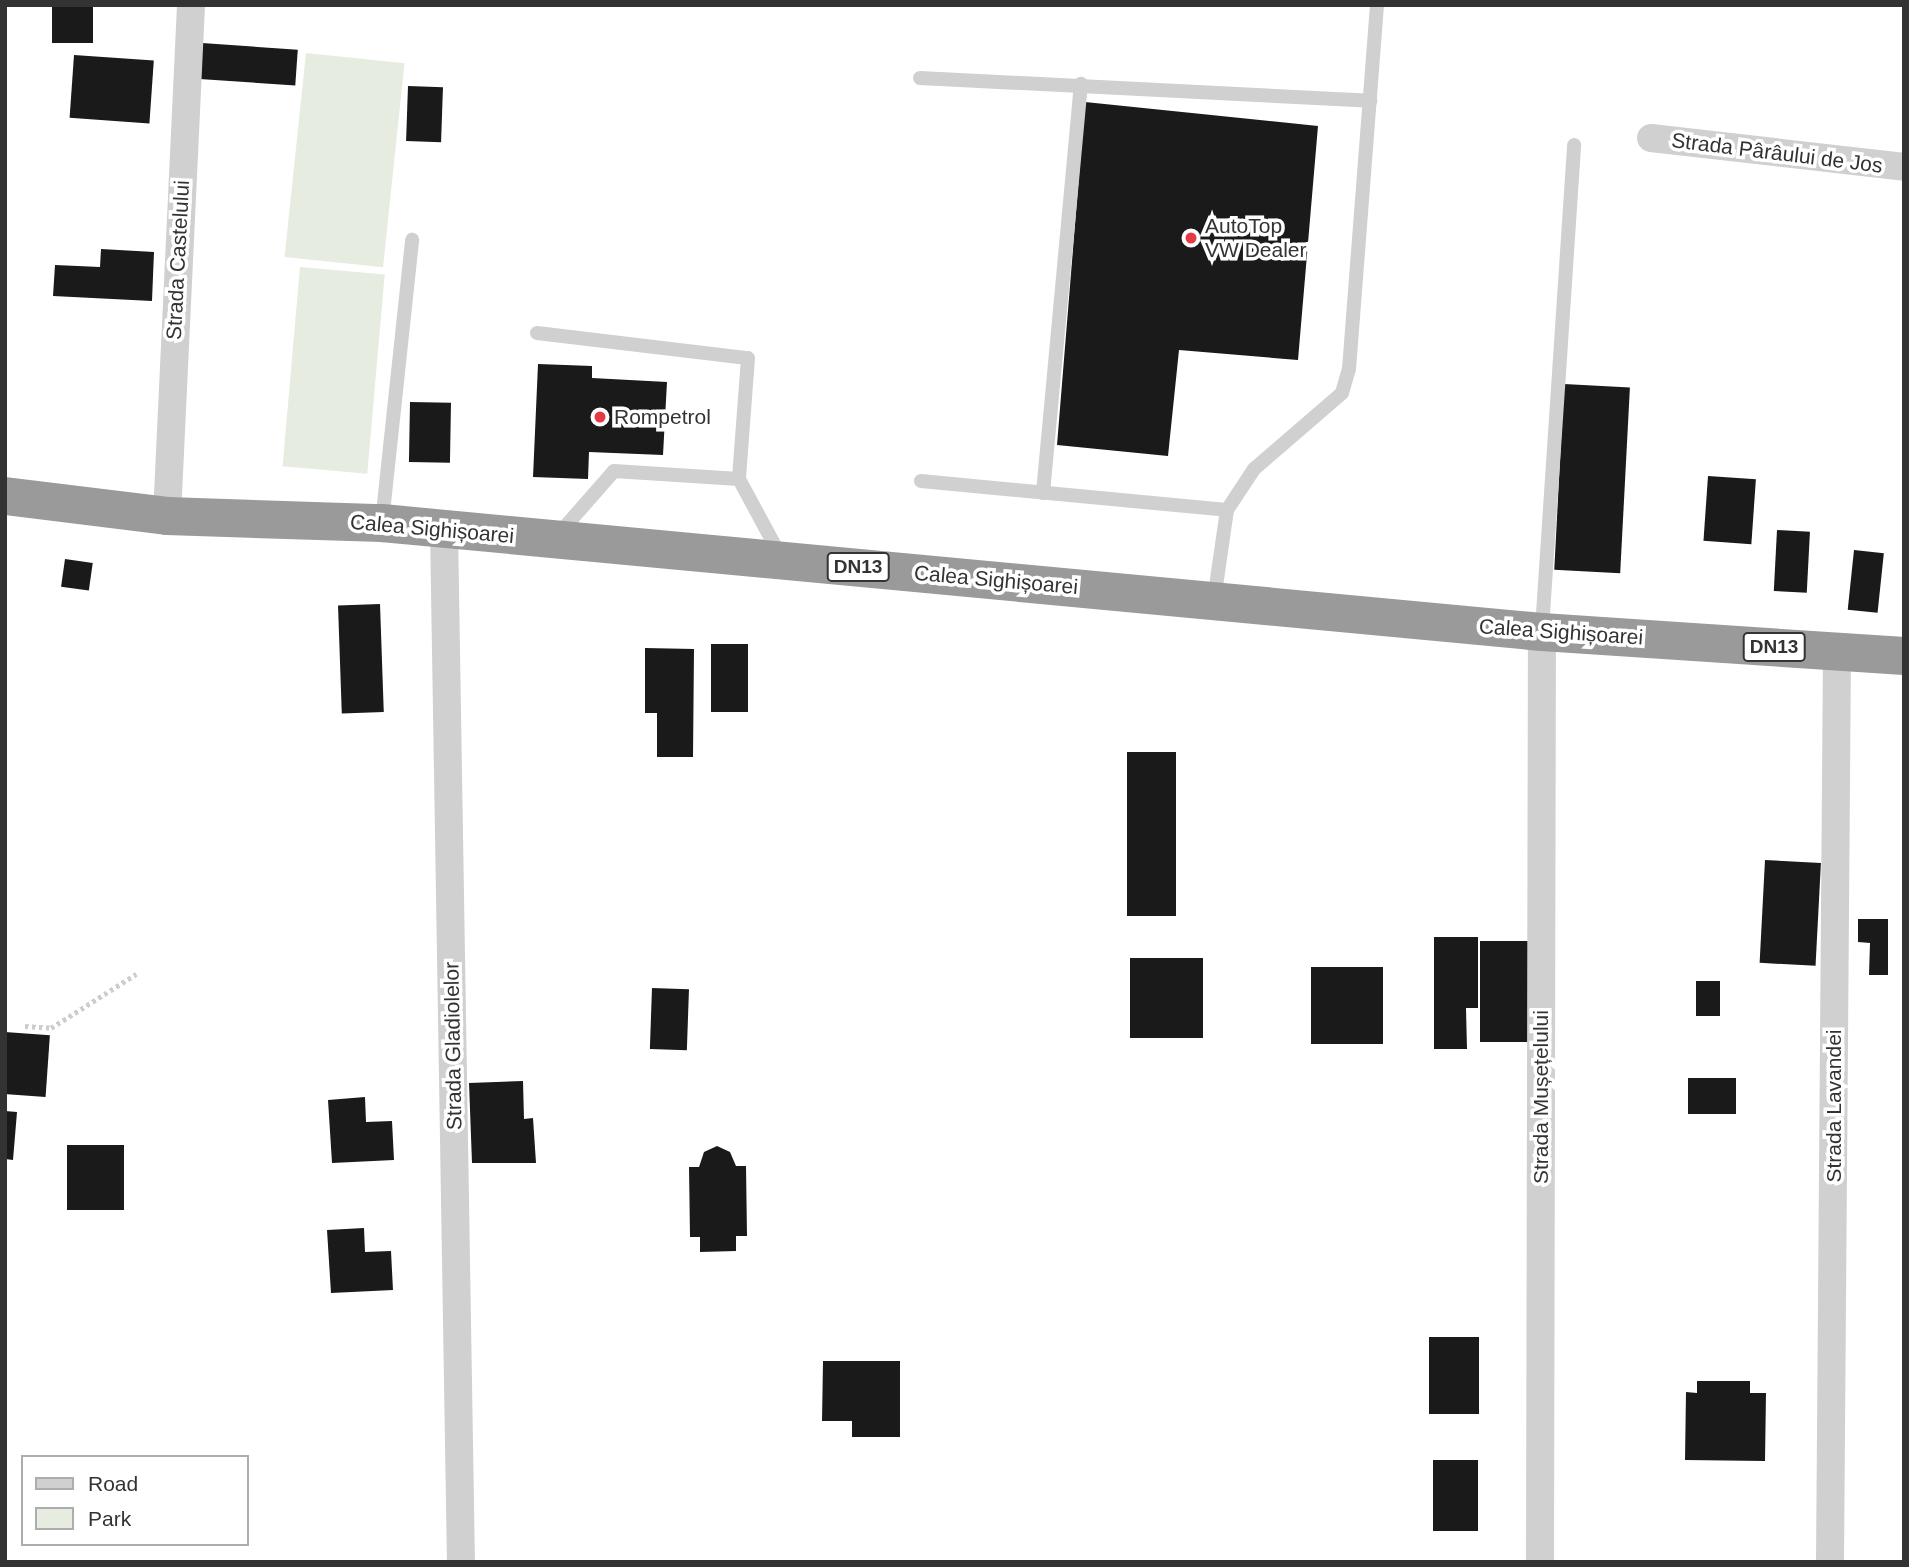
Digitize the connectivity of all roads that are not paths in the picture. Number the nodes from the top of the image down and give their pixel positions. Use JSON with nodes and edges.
{"nodes":[{"id":1,"x":191,"y":5,"type":"edge"},
{"id":2,"x":1377,"y":5,"type":"edge"},
{"id":3,"x":920,"y":78,"type":"dead end"},
{"id":4,"x":1081,"y":84,"type":"junction"},
{"id":5,"x":1370,"y":102,"type":"junction"},
{"id":6,"x":1651,"y":138,"type":"dead end"},
{"id":7,"x":1574,"y":145,"type":"dead end"},
{"id":8,"x":1903,"y":162,"type":"edge"},
{"id":9,"x":412,"y":240,"type":"dead end"},
{"id":10,"x":537,"y":334,"type":"dead end"},
{"id":11,"x":739,"y":479,"type":"junction"},
{"id":12,"x":921,"y":481,"type":"dead end"},
{"id":13,"x":1043,"y":493,"type":"junction"},
{"id":14,"x":5,"y":496,"type":"edge"},
{"id":15,"x":1227,"y":510,"type":"junction"},
{"id":16,"x":167,"y":516,"type":"junction"},
{"id":17,"x":382,"y":523,"type":"junction"},
{"id":18,"x":444,"y":529,"type":"junction"},
{"id":19,"x":554,"y":539,"type":"junction"},
{"id":20,"x":783,"y":561,"type":"junction"},
{"id":21,"x":1214,"y":600,"type":"junction"},
{"id":22,"x":1542,"y":632,"type":"junction"},
{"id":23,"x":1837,"y":650,"type":"junction"},
{"id":24,"x":1904,"y":656,"type":"edge"},
{"id":25,"x":461,"y":1562,"type":"edge"},
{"id":26,"x":1540,"y":1562,"type":"edge"},
{"id":27,"x":1830,"y":1562,"type":"edge"}],
"edges":[{"from":1,"to":16,"type":"street","name":"Strada Castelului"},
{"from":2,"to":5,"type":"lane"},
{"from":3,"to":4,"type":"lane"},
{"from":4,"to":5,"type":"lane"},
{"from":4,"to":13,"type":"lane"},
{"from":5,"to":15,"type":"lane"},
{"from":6,"to":8,"type":"street","name":"Strada Pârâului de Jos"},
{"from":7,"to":22,"type":"lane"},
{"from":9,"to":17,"type":"lane"},
{"from":10,"to":11,"type":"lane"},
{"from":11,"to":19,"type":"lane"},
{"from":11,"to":20,"type":"lane"},
{"from":12,"to":13,"type":"lane"},
{"from":13,"to":15,"type":"lane"},
{"from":14,"to":16,"type":"highway","name":"Calea Sighișoarei","number":"DN13"},
{"from":15,"to":21,"type":"lane"},
{"from":16,"to":17,"type":"highway","name":"Calea Sighișoarei","number":"DN13"},
{"from":17,"to":18,"type":"highway","name":"Calea Sighișoarei","number":"DN13"},
{"from":18,"to":19,"type":"highway","name":"Calea Sighișoarei","number":"DN13"},
{"from":18,"to":25,"type":"street","name":"Strada Gladiolelor"},
{"from":19,"to":20,"type":"highway","name":"Calea Sighișoarei","number":"DN13"},
{"from":20,"to":21,"type":"highway","name":"Calea Sighișoarei","number":"DN13"},
{"from":21,"to":22,"type":"highway","name":"Calea Sighișoarei","number":"DN13"},
{"from":22,"to":23,"type":"highway","name":"Calea Sighișoarei","number":"DN13"},
{"from":22,"to":26,"type":"street","name":"Strada Mușețelului"},
{"from":23,"to":24,"type":"highway","name":"Calea Sighișoarei","number":"DN13"},
{"from":23,"to":27,"type":"street","name":"Strada Lavandei"}]}
